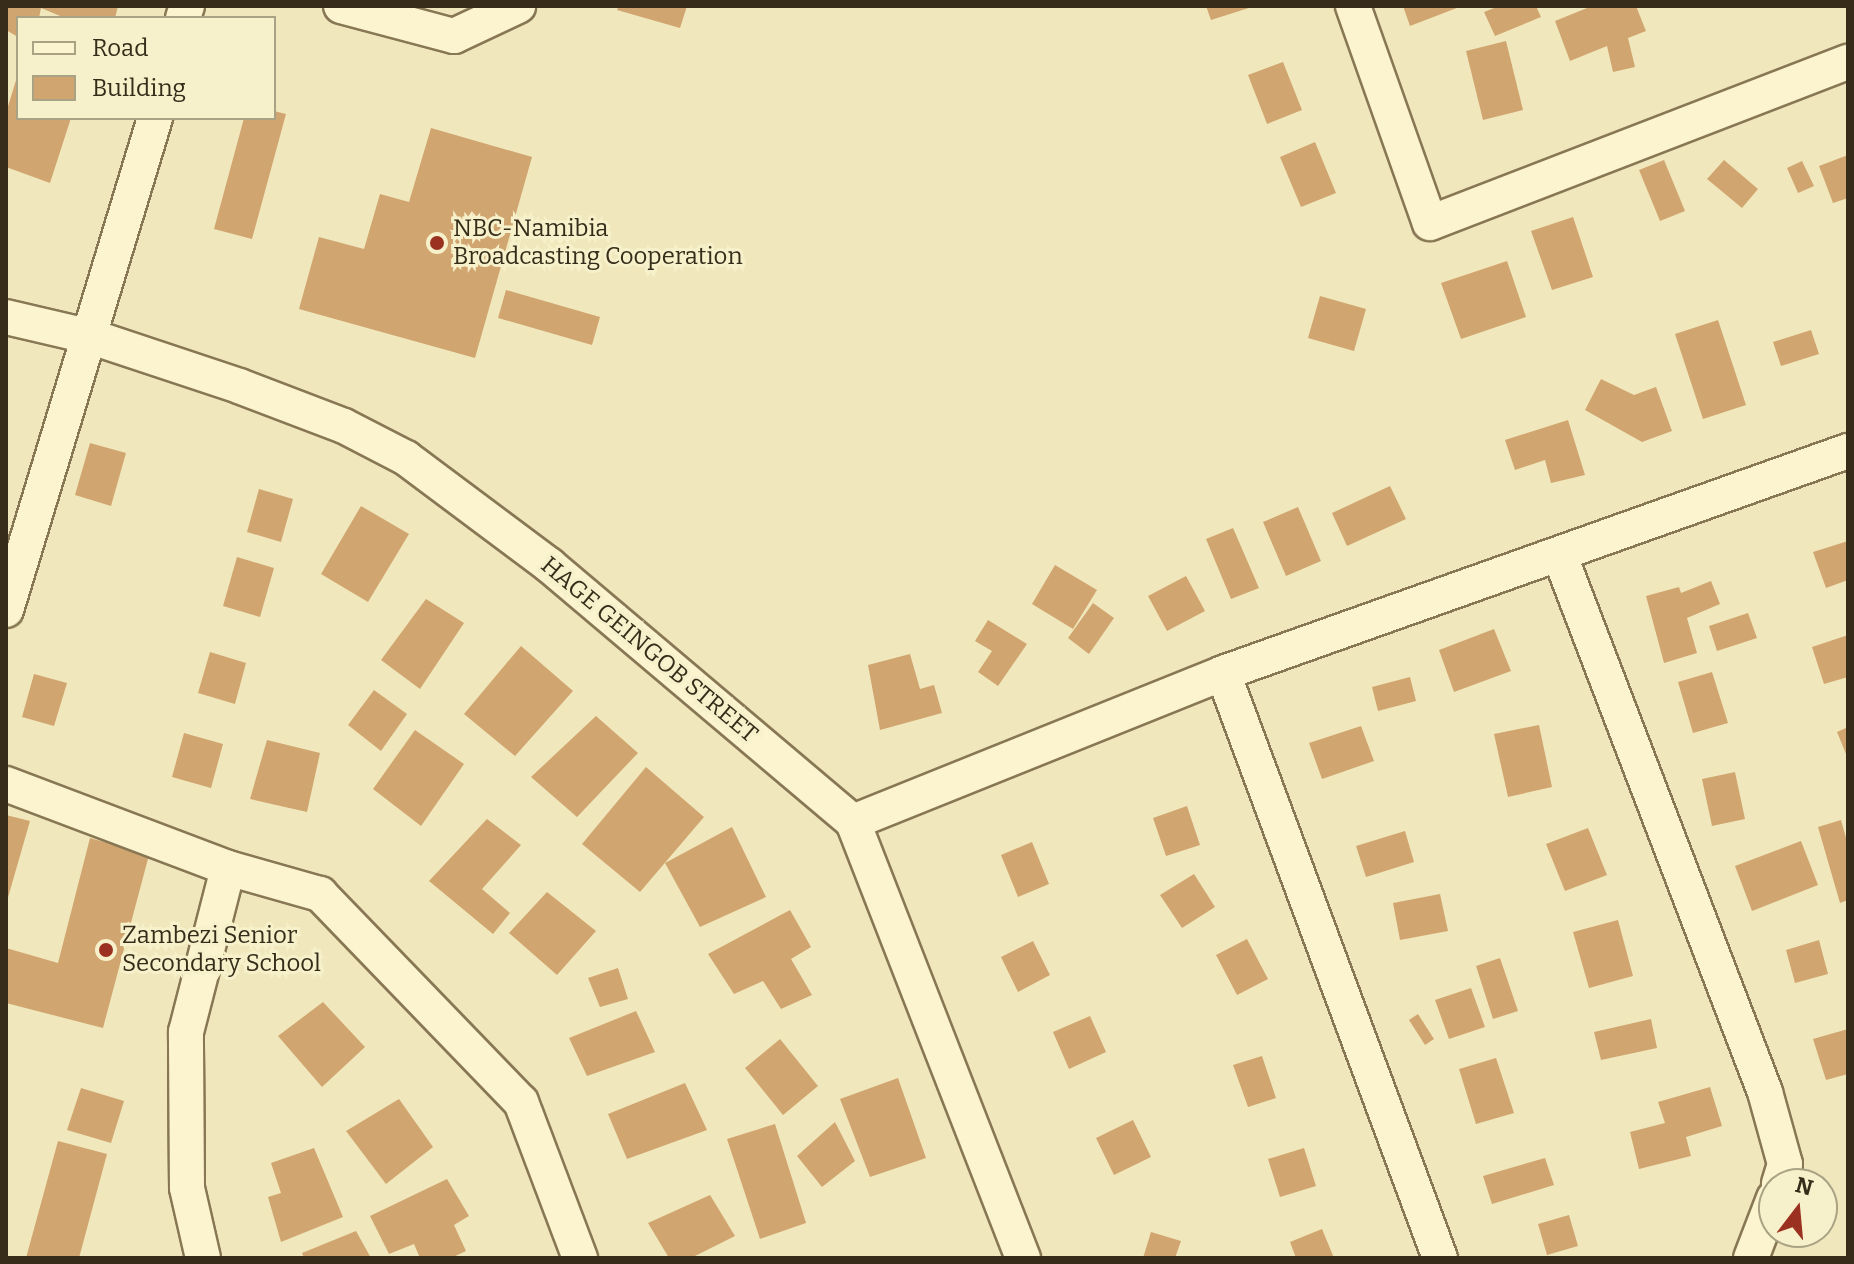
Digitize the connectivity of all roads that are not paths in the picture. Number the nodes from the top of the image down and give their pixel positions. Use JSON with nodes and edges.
{"nodes":[{"id":1,"x":341,"y":6,"type":"edge"},
{"id":2,"x":518,"y":6,"type":"edge"},
{"id":3,"x":1353,"y":6,"type":"edge"},
{"id":4,"x":1848,"y":62,"type":"edge"},
{"id":5,"x":154,"y":120,"type":"edge"},
{"id":6,"x":6,"y":317,"type":"edge"},
{"id":7,"x":92,"y":337,"type":"junction"},
{"id":8,"x":1848,"y":451,"type":"edge"},
{"id":9,"x":1560,"y":556,"type":"junction"},
{"id":10,"x":6,"y":610,"type":"edge"},
{"id":11,"x":1223,"y":673,"type":"junction"},
{"id":12,"x":6,"y":784,"type":"edge"},
{"id":13,"x":853,"y":822,"type":"junction"},
{"id":14,"x":228,"y":868,"type":"junction"},
{"id":15,"x":1784,"y":1168,"type":"edge"},
{"id":16,"x":203,"y":1258,"type":"edge"},
{"id":17,"x":580,"y":1258,"type":"edge"},
{"id":18,"x":1023,"y":1258,"type":"edge"},
{"id":19,"x":1440,"y":1258,"type":"edge"}],
"edges":[{"from":1,"to":2,"type":"street"},
{"from":3,"to":4,"type":"street"},
{"from":5,"to":7,"type":"street"},
{"from":6,"to":7,"type":"street","name":"HAGE GEINGOB STREET"},
{"from":7,"to":10,"type":"street"},
{"from":7,"to":13,"type":"street","name":"HAGE GEINGOB STREET"},
{"from":8,"to":9,"type":"street"},
{"from":9,"to":11,"type":"street"},
{"from":9,"to":15,"type":"street"},
{"from":11,"to":13,"type":"street"},
{"from":11,"to":19,"type":"street"},
{"from":12,"to":14,"type":"street"},
{"from":13,"to":18,"type":"street","name":"HAGE GEINGOB STREET"},
{"from":14,"to":16,"type":"street"},
{"from":14,"to":17,"type":"street"}]}
